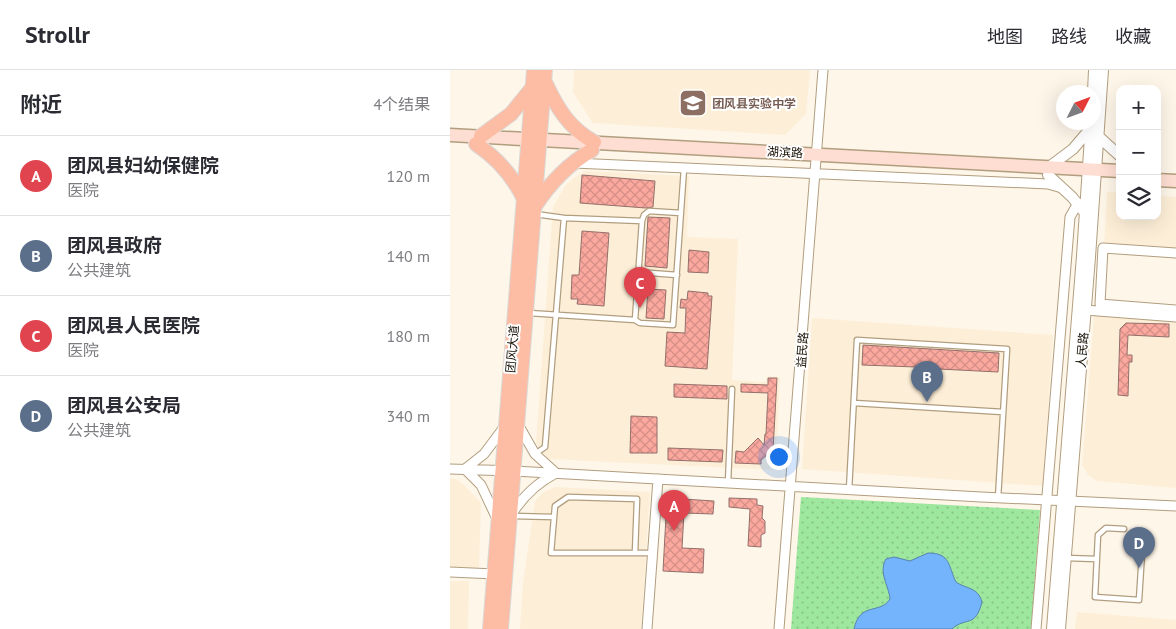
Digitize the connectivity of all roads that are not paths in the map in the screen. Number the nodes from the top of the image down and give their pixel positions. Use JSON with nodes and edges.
{"nodes":[{"id":1,"x":534,"y":70,"type":"edge"},
{"id":2,"x":823,"y":70,"type":"edge"},
{"id":3,"x":1094,"y":70,"type":"edge"},
{"id":4,"x":1103,"y":70,"type":"edge"},
{"id":5,"x":541,"y":79,"type":"edge"},
{"id":6,"x":1093,"y":85,"type":"edge"},
{"id":7,"x":1100,"y":85,"type":"edge"},
{"id":8,"x":1092,"y":130,"type":"edge"},
{"id":9,"x":1093,"y":130,"type":"edge"},
{"id":10,"x":1094,"y":130,"type":"edge"},
{"id":11,"x":450,"y":135,"type":"edge"},
{"id":12,"x":478,"y":140,"type":"junction"},
{"id":13,"x":450,"y":143,"type":"edge"},
{"id":14,"x":534,"y":143,"type":"junction"},
{"id":15,"x":593,"y":146,"type":"junction"},
{"id":16,"x":1116,"y":152,"type":"edge"},
{"id":17,"x":573,"y":163,"type":"junction"},
{"id":18,"x":816,"y":163,"type":"junction"},
{"id":19,"x":684,"y":168,"type":"junction"},
{"id":20,"x":1048,"y":171,"type":"junction"},
{"id":21,"x":1116,"y":171,"type":"edge"},
{"id":22,"x":1161,"y":172,"type":"edge"},
{"id":23,"x":1092,"y":173,"type":"junction"},
{"id":24,"x":1176,"y":173,"type":"edge"},
{"id":25,"x":1116,"y":177,"type":"edge"},
{"id":26,"x":1161,"y":180,"type":"edge"},
{"id":27,"x":1176,"y":181,"type":"edge"},
{"id":28,"x":1064,"y":189,"type":"junction"},
{"id":29,"x":1078,"y":203,"type":"junction"},
{"id":30,"x":531,"y":207,"type":"junction"},
{"id":31,"x":681,"y":213,"type":"junction"},
{"id":32,"x":1085,"y":213,"type":"junction"},
{"id":33,"x":564,"y":218,"type":"junction"},
{"id":34,"x":642,"y":222,"type":"junction"},
{"id":35,"x":1176,"y":253,"type":"edge"},
{"id":36,"x":638,"y":272,"type":"junction"},
{"id":37,"x":677,"y":274,"type":"junction"},
{"id":38,"x":1085,"y":310,"type":"junction"},
{"id":39,"x":1176,"y":310,"type":"edge"},
{"id":40,"x":526,"y":313,"type":"junction"},
{"id":41,"x":556,"y":315,"type":"junction"},
{"id":42,"x":1176,"y":317,"type":"edge"},
{"id":43,"x":635,"y":320,"type":"junction"},
{"id":44,"x":732,"y":389,"type":"dead end"},
{"id":45,"x":854,"y":403,"type":"junction"},
{"id":46,"x":1003,"y":412,"type":"junction"},
{"id":47,"x":512,"y":424,"type":"junction"},
{"id":48,"x":535,"y":454,"type":"junction"},
{"id":49,"x":450,"y":469,"type":"edge"},
{"id":50,"x":464,"y":469,"type":"junction"},
{"id":51,"x":508,"y":471,"type":"junction"},
{"id":52,"x":556,"y":473,"type":"junction"},
{"id":53,"x":658,"y":479,"type":"junction"},
{"id":54,"x":728,"y":483,"type":"junction"},
{"id":55,"x":791,"y":487,"type":"junction"},
{"id":56,"x":849,"y":490,"type":"junction"},
{"id":57,"x":998,"y":498,"type":"junction"},
{"id":58,"x":1047,"y":500,"type":"junction"},
{"id":59,"x":1066,"y":501,"type":"junction"},
{"id":60,"x":1176,"y":506,"type":"edge"},
{"id":61,"x":554,"y":518,"type":"junction"},
{"id":62,"x":504,"y":519,"type":"junction"},
{"id":63,"x":1124,"y":529,"type":"dead end"},
{"id":64,"x":634,"y":553,"type":"junction"},
{"id":65,"x":652,"y":553,"type":"junction"},
{"id":66,"x":1142,"y":553,"type":"dead end"},
{"id":67,"x":1065,"y":558,"type":"junction"},
{"id":68,"x":1097,"y":559,"type":"junction"},
{"id":69,"x":450,"y":572,"type":"edge"},
{"id":70,"x":494,"y":574,"type":"junction"},
{"id":71,"x":490,"y":629,"type":"edge"},
{"id":72,"x":501,"y":629,"type":"edge"},
{"id":73,"x":647,"y":629,"type":"edge"},
{"id":74,"x":779,"y":629,"type":"edge"},
{"id":75,"x":1036,"y":629,"type":"edge"},
{"id":76,"x":1052,"y":629,"type":"edge"},
{"id":77,"x":1060,"y":629,"type":"edge"}],
"edges":[{"from":1,"to":5,"type":"main road","name":"团风大道"},
{"from":2,"to":18,"type":"street","name":"益民路"},
{"from":3,"to":6,"type":"street"},
{"from":4,"to":7,"type":"street","name":"人民路"},
{"from":5,"to":12,"type":"main road"},
{"from":5,"to":14,"type":"main road","name":"团风大道"},
{"from":5,"to":15,"type":"main road"},
{"from":8,"to":20,"type":"street"},
{"from":9,"to":23,"type":"street","name":"人民路"},
{"from":10,"to":16,"type":"street"},
{"from":11,"to":12,"type":"main road","name":"湖滨路"},
{"from":12,"to":13,"type":"main road","name":"湖滨路"},
{"from":12,"to":14,"type":"main road","name":"湖滨路"},
{"from":12,"to":30,"type":"main road"},
{"from":14,"to":15,"type":"main road","name":"湖滨路"},
{"from":14,"to":30,"type":"main road","name":"团风大道"},
{"from":15,"to":17,"type":"main road"},
{"from":15,"to":18,"type":"main road","name":"湖滨路"},
{"from":17,"to":19,"type":"street"},
{"from":17,"to":30,"type":"main road"},
{"from":18,"to":19,"type":"street"},
{"from":18,"to":20,"type":"main road","name":"湖滨路"},
{"from":18,"to":28,"type":"street"},
{"from":18,"to":55,"type":"street","name":"益民路"},
{"from":19,"to":31,"type":"lane"},
{"from":20,"to":23,"type":"main road","name":"湖滨路"},
{"from":20,"to":28,"type":"street"},
{"from":21,"to":23,"type":"main road","name":"湖滨路"},
{"from":22,"to":24,"type":"main road"},
{"from":23,"to":25,"type":"main road","name":"湖滨路"},
{"from":23,"to":32,"type":"street","name":"人民路"},
{"from":23,"to":38,"type":"street","name":"人民路"},
{"from":26,"to":27,"type":"main road"},
{"from":28,"to":29,"type":"street"},
{"from":29,"to":32,"type":"street"},
{"from":29,"to":58,"type":"street"},
{"from":30,"to":33,"type":"lane"},
{"from":30,"to":40,"type":"main road","name":"团风大道"},
{"from":30,"to":47,"type":"main road","name":"团风大道"},
{"from":31,"to":34,"type":"lane"},
{"from":31,"to":37,"type":"lane"},
{"from":32,"to":59,"type":"street","name":"人民路"},
{"from":33,"to":34,"type":"lane"},
{"from":33,"to":41,"type":"lane"},
{"from":34,"to":36,"type":"lane"},
{"from":35,"to":39,"type":"street"},
{"from":36,"to":37,"type":"lane"},
{"from":36,"to":43,"type":"lane"},
{"from":37,"to":43,"type":"lane"},
{"from":38,"to":42,"type":"street"},
{"from":38,"to":59,"type":"street","name":"人民路"},
{"from":40,"to":41,"type":"lane"},
{"from":40,"to":47,"type":"main road","name":"团风大道"},
{"from":41,"to":43,"type":"lane"},
{"from":41,"to":48,"type":"lane"},
{"from":44,"to":54,"type":"lane"},
{"from":45,"to":46,"type":"lane"},
{"from":45,"to":46,"type":"lane"},
{"from":45,"to":56,"type":"lane"},
{"from":46,"to":57,"type":"lane"},
{"from":47,"to":48,"type":"street"},
{"from":47,"to":50,"type":"street"},
{"from":47,"to":51,"type":"main road","name":"团风大道"},
{"from":48,"to":52,"type":"street"},
{"from":49,"to":50,"type":"street"},
{"from":50,"to":51,"type":"street"},
{"from":50,"to":62,"type":"street"},
{"from":51,"to":52,"type":"street"},
{"from":51,"to":62,"type":"main road","name":"团风大道"},
{"from":52,"to":53,"type":"street"},
{"from":52,"to":62,"type":"street"},
{"from":53,"to":54,"type":"street"},
{"from":53,"to":65,"type":"street"},
{"from":54,"to":55,"type":"street"},
{"from":55,"to":56,"type":"street"},
{"from":55,"to":74,"type":"street","name":"益民路"},
{"from":56,"to":57,"type":"street"},
{"from":57,"to":58,"type":"street"},
{"from":58,"to":59,"type":"street"},
{"from":58,"to":75,"type":"street"},
{"from":59,"to":60,"type":"street"},
{"from":59,"to":67,"type":"street","name":"人民路"},
{"from":59,"to":76,"type":"street","name":"人民路"},
{"from":61,"to":62,"type":"lane"},
{"from":61,"to":64,"type":"lane"},
{"from":61,"to":64,"type":"lane"},
{"from":62,"to":70,"type":"main road","name":"团风大道"},
{"from":62,"to":72,"type":"main road","name":"团风大道"},
{"from":63,"to":68,"type":"lane"},
{"from":64,"to":65,"type":"lane"},
{"from":65,"to":73,"type":"street"},
{"from":66,"to":68,"type":"lane"},
{"from":67,"to":68,"type":"lane"},
{"from":67,"to":77,"type":"street","name":"人民路"},
{"from":69,"to":70,"type":"street"},
{"from":70,"to":71,"type":"main road","name":"团风大道"}]}
